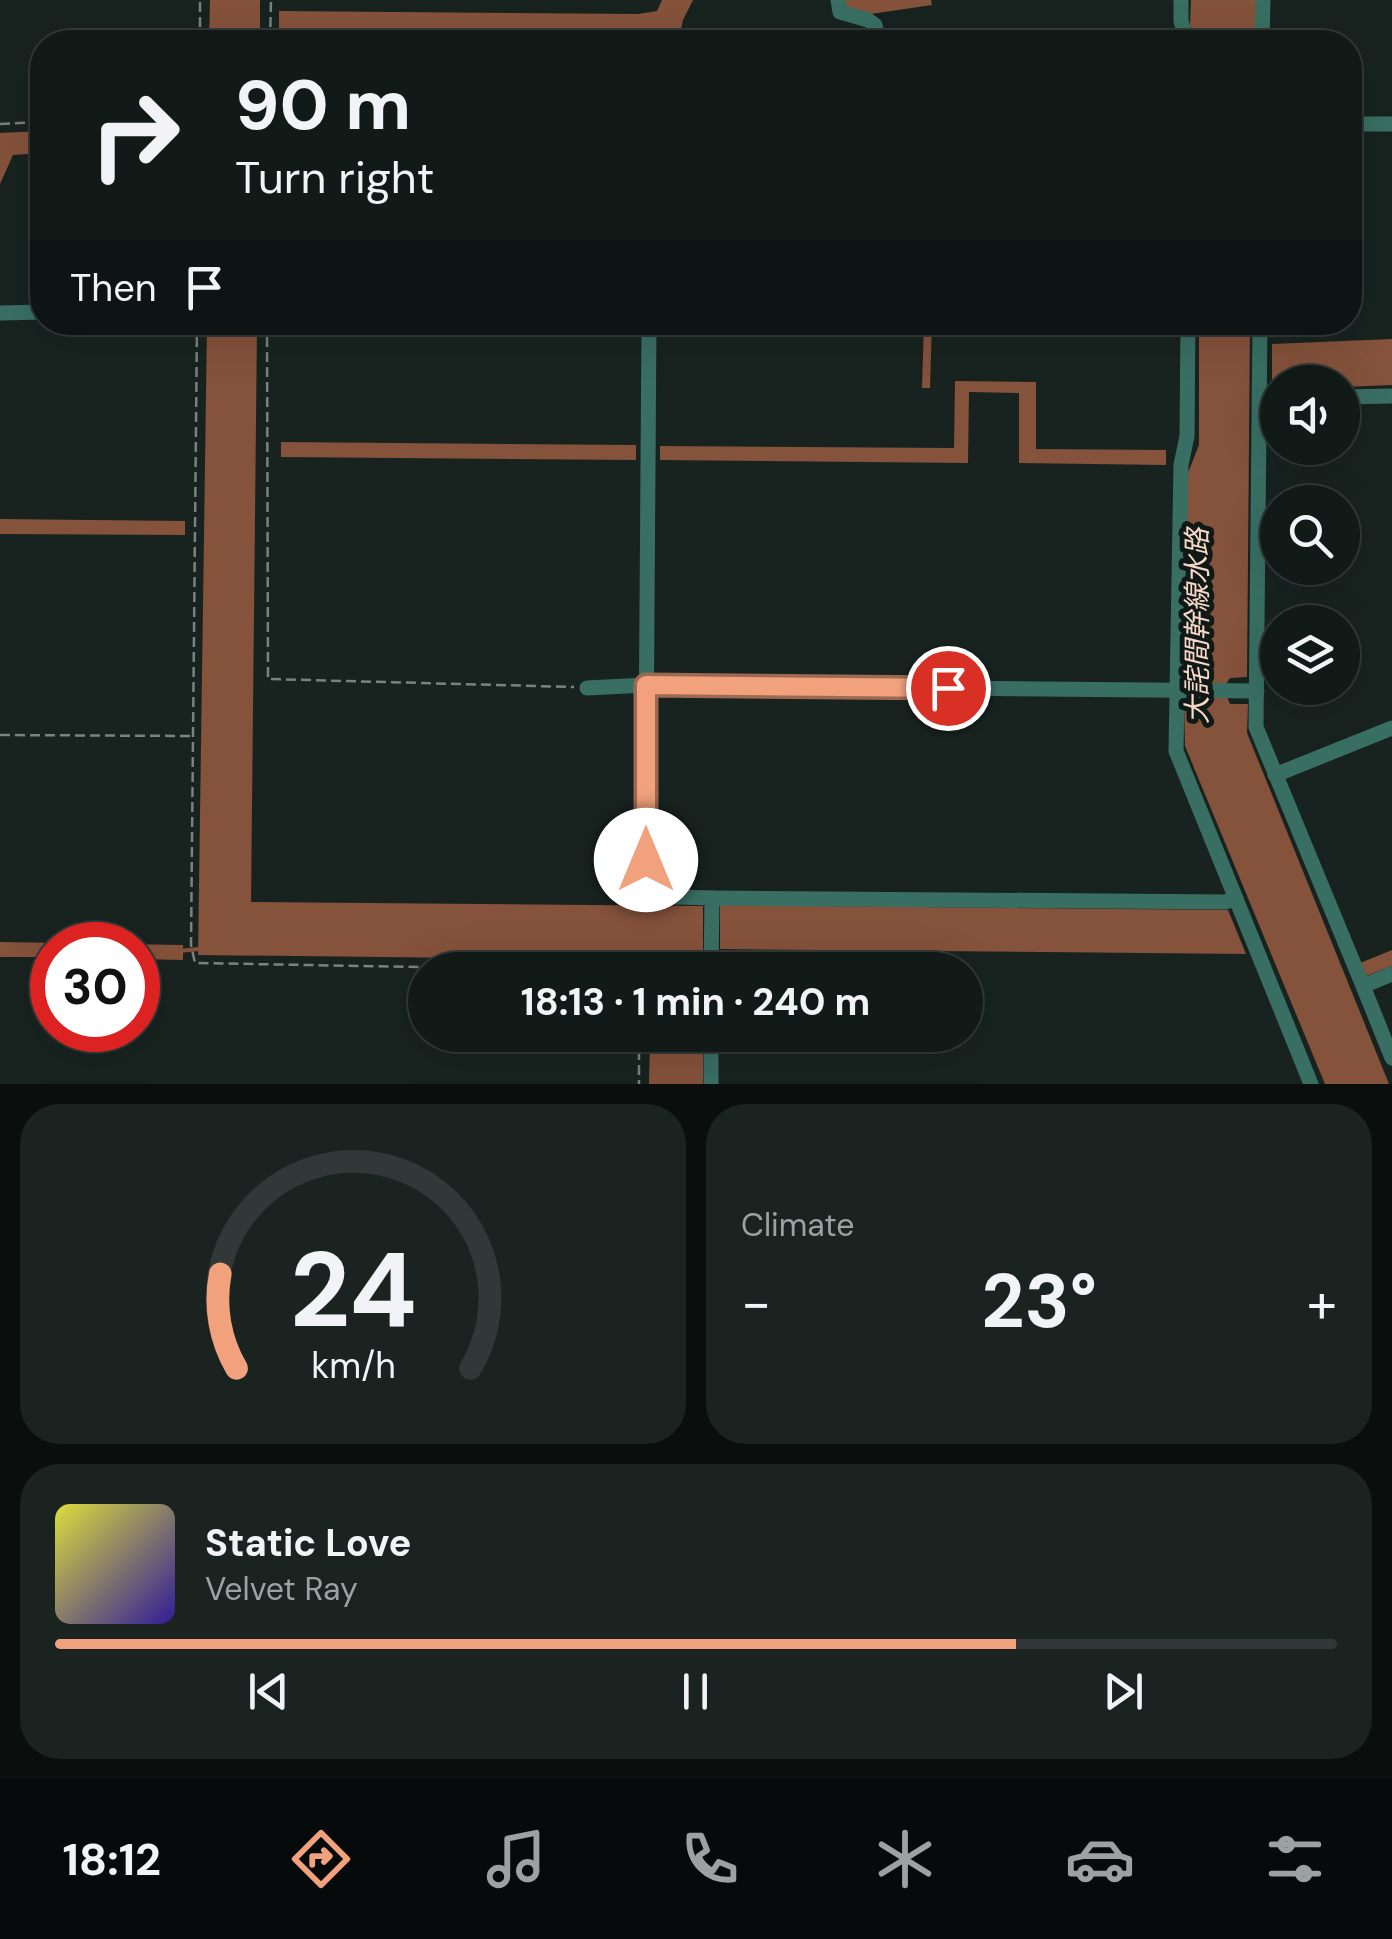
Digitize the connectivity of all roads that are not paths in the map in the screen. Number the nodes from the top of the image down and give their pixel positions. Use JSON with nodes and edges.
{"nodes":[{"id":1,"x":838,"y":0,"type":"edge"},
{"id":2,"x":1181,"y":0,"type":"edge"},
{"id":3,"x":1263,"y":0,"type":"edge"},
{"id":4,"x":876,"y":30,"type":"edge"},
{"id":5,"x":1183,"y":30,"type":"edge"},
{"id":6,"x":1262,"y":30,"type":"edge"},
{"id":7,"x":1362,"y":124,"type":"edge"},
{"id":8,"x":1392,"y":124,"type":"edge"},
{"id":9,"x":30,"y":312,"type":"edge"},
{"id":10,"x":0,"y":313,"type":"edge"},
{"id":11,"x":649,"y":335,"type":"edge"},
{"id":12,"x":1188,"y":335,"type":"edge"},
{"id":13,"x":1260,"y":335,"type":"edge"},
{"id":14,"x":1260,"y":365,"type":"edge"},
{"id":15,"x":1392,"y":396,"type":"edge"},
{"id":16,"x":1360,"y":397,"type":"edge"},
{"id":17,"x":1266,"y":465,"type":"edge"},
{"id":18,"x":646,"y":685,"type":"junction"},
{"id":19,"x":587,"y":688,"type":"road end"},
{"id":20,"x":1174,"y":691,"type":"junction"},
{"id":21,"x":1257,"y":691,"type":"junction"},
{"id":22,"x":1392,"y":728,"type":"edge"},
{"id":23,"x":1275,"y":774,"type":"junction"},
{"id":24,"x":712,"y":898,"type":"junction"},
{"id":25,"x":1236,"y":899,"type":"junction"},
{"id":26,"x":711,"y":952,"type":"edge"},
{"id":27,"x":1392,"y":974,"type":"edge"},
{"id":28,"x":1363,"y":986,"type":"junction"},
{"id":29,"x":711,"y":1052,"type":"edge"},
{"id":30,"x":1392,"y":1058,"type":"edge"},
{"id":31,"x":711,"y":1084,"type":"edge"},
{"id":32,"x":1311,"y":1084,"type":"edge"}],
"edges":[{"from":1,"to":4,"type":"street"},
{"from":2,"to":5,"type":"street"},
{"from":3,"to":6,"type":"street"},
{"from":7,"to":8,"type":"street"},
{"from":9,"to":10,"type":"street"},
{"from":11,"to":18,"type":"street"},
{"from":12,"to":20,"type":"street"},
{"from":13,"to":14,"type":"street"},
{"from":15,"to":16,"type":"street"},
{"from":17,"to":21,"type":"street"},
{"from":18,"to":19,"type":"street"},
{"from":18,"to":20,"type":"street"},
{"from":18,"to":24,"type":"street"},
{"from":20,"to":21,"type":"street"},
{"from":20,"to":25,"type":"street"},
{"from":21,"to":23,"type":"street"},
{"from":22,"to":23,"type":"street"},
{"from":23,"to":28,"type":"street"},
{"from":24,"to":25,"type":"street"},
{"from":24,"to":26,"type":"street"},
{"from":25,"to":32,"type":"street"},
{"from":27,"to":28,"type":"street"},
{"from":28,"to":30,"type":"street"},
{"from":29,"to":31,"type":"street"}]}
